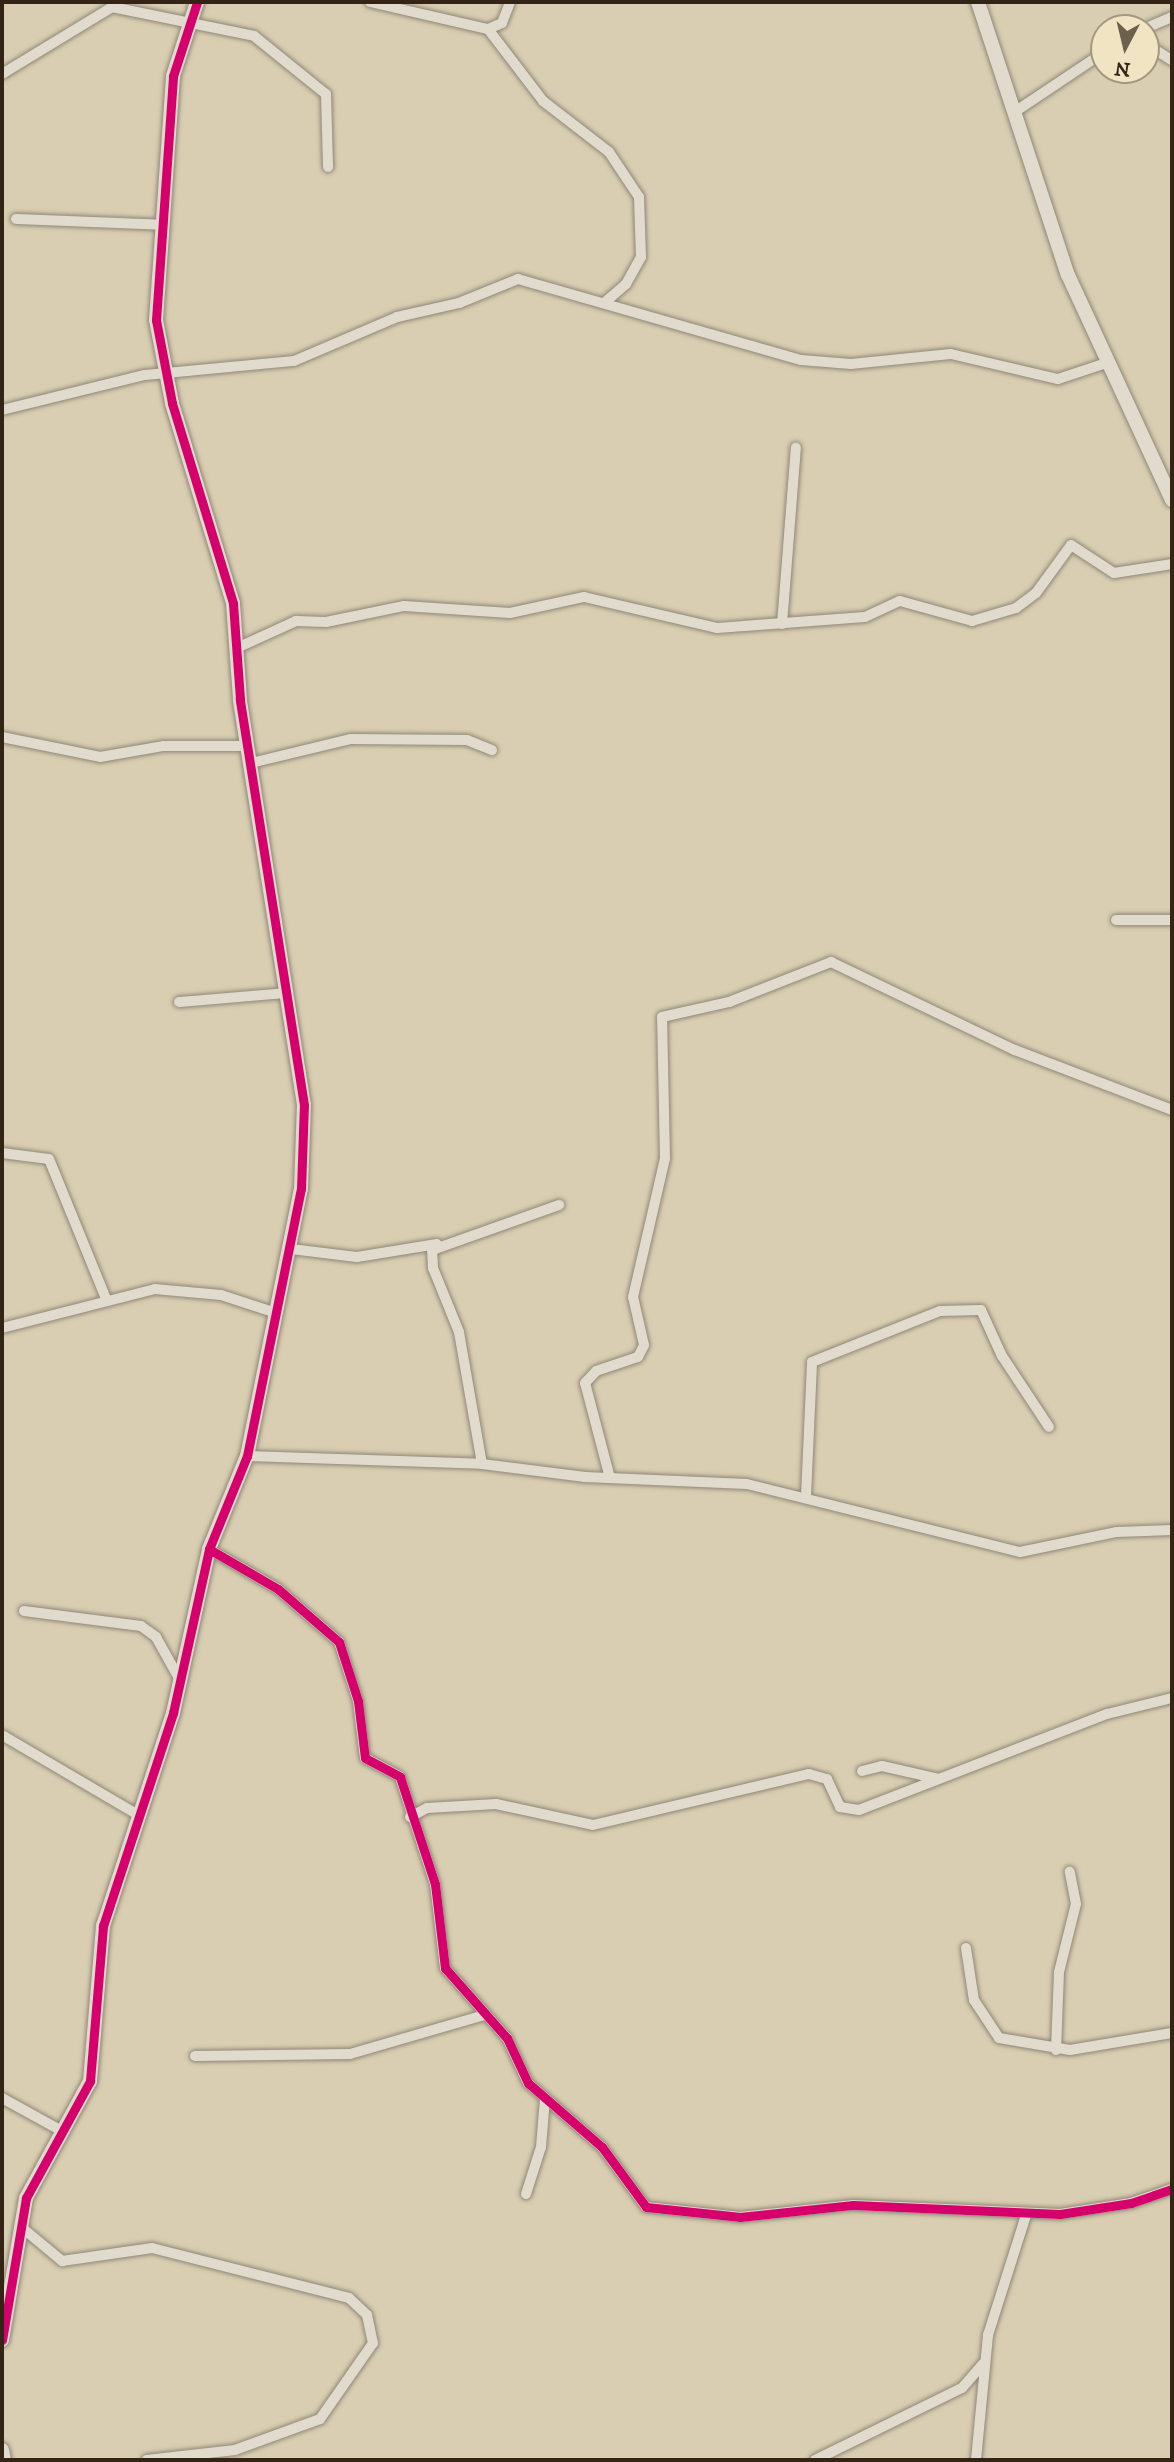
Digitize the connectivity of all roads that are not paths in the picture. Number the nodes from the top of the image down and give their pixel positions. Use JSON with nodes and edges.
{"nodes":[{"id":1,"x":197,"y":2,"type":"edge"},
{"id":2,"x":370,"y":2,"type":"edge"},
{"id":3,"x":510,"y":2,"type":"edge"},
{"id":4,"x":978,"y":2,"type":"edge"},
{"id":5,"x":191,"y":22,"type":"junction"},
{"id":6,"x":488,"y":29,"type":"junction"},
{"id":7,"x":1090,"y":61,"type":"edge"},
{"id":8,"x":2,"y":74,"type":"edge"},
{"id":9,"x":1016,"y":111,"type":"junction"},
{"id":10,"x":328,"y":167,"type":"dead end"},
{"id":11,"x":16,"y":219,"type":"dead end"},
{"id":12,"x":163,"y":225,"type":"junction"},
{"id":13,"x":605,"y":302,"type":"junction"},
{"id":14,"x":1106,"y":363,"type":"junction"},
{"id":15,"x":166,"y":374,"type":"junction"},
{"id":16,"x":2,"y":410,"type":"edge"},
{"id":17,"x":796,"y":448,"type":"dead end"},
{"id":18,"x":1172,"y":499,"type":"edge"},
{"id":19,"x":1172,"y":564,"type":"edge"},
{"id":20,"x":782,"y":624,"type":"junction"},
{"id":21,"x":239,"y":647,"type":"junction"},
{"id":22,"x":2,"y":737,"type":"edge"},
{"id":23,"x":247,"y":746,"type":"junction"},
{"id":24,"x":492,"y":750,"type":"dead end"},
{"id":25,"x":251,"y":762,"type":"junction"},
{"id":26,"x":1116,"y":920,"type":"dead end"},
{"id":27,"x":1172,"y":920,"type":"edge"},
{"id":28,"x":286,"y":993,"type":"junction"},
{"id":29,"x":179,"y":1002,"type":"dead end"},
{"id":30,"x":1172,"y":1110,"type":"edge"},
{"id":31,"x":2,"y":1153,"type":"edge"},
{"id":32,"x":559,"y":1205,"type":"dead end"},
{"id":33,"x":437,"y":1244,"type":"junction"},
{"id":34,"x":291,"y":1249,"type":"junction"},
{"id":35,"x":107,"y":1301,"type":"junction"},
{"id":36,"x":276,"y":1313,"type":"junction"},
{"id":37,"x":2,"y":1328,"type":"edge"},
{"id":38,"x":1049,"y":1427,"type":"dead end"},
{"id":39,"x":247,"y":1456,"type":"junction"},
{"id":40,"x":482,"y":1464,"type":"junction"},
{"id":41,"x":610,"y":1478,"type":"junction"},
{"id":42,"x":806,"y":1496,"type":"junction"},
{"id":43,"x":1172,"y":1530,"type":"edge"},
{"id":44,"x":209,"y":1549,"type":"junction"},
{"id":45,"x":24,"y":1611,"type":"dead end"},
{"id":46,"x":180,"y":1680,"type":"junction"},
{"id":47,"x":1172,"y":1698,"type":"edge"},
{"id":48,"x":2,"y":1735,"type":"edge"},
{"id":49,"x":862,"y":1771,"type":"dead end"},
{"id":50,"x":939,"y":1779,"type":"junction"},
{"id":51,"x":135,"y":1813,"type":"junction"},
{"id":52,"x":410,"y":1817,"type":"junction"},
{"id":53,"x":1070,"y":1872,"type":"dead end"},
{"id":54,"x":965,"y":1948,"type":"dead end"},
{"id":55,"x":484,"y":2015,"type":"junction"},
{"id":56,"x":1172,"y":2033,"type":"edge"},
{"id":57,"x":1056,"y":2050,"type":"junction"},
{"id":58,"x":195,"y":2056,"type":"dead end"},
{"id":59,"x":2,"y":2098,"type":"edge"},
{"id":60,"x":545,"y":2098,"type":"junction"},
{"id":61,"x":62,"y":2131,"type":"junction"},
{"id":62,"x":1172,"y":2189,"type":"edge"},
{"id":63,"x":526,"y":2194,"type":"dead end"},
{"id":64,"x":1027,"y":2215,"type":"junction"},
{"id":65,"x":20,"y":2226,"type":"junction"},
{"id":66,"x":2,"y":2340,"type":"edge"},
{"id":67,"x":983,"y":2363,"type":"junction"},
{"id":68,"x":2,"y":2450,"type":"edge"},
{"id":69,"x":4,"y":2460,"type":"edge"},
{"id":70,"x":147,"y":2460,"type":"edge"},
{"id":71,"x":815,"y":2460,"type":"edge"},
{"id":72,"x":976,"y":2460,"type":"edge"}],
"edges":[{"from":1,"to":5,"type":"street"},
{"from":2,"to":6,"type":"street"},
{"from":3,"to":6,"type":"street"},
{"from":4,"to":9,"type":"street"},
{"from":5,"to":8,"type":"street"},
{"from":5,"to":10,"type":"street"},
{"from":5,"to":12,"type":"street"},
{"from":6,"to":13,"type":"street"},
{"from":7,"to":9,"type":"street"},
{"from":9,"to":14,"type":"street"},
{"from":11,"to":12,"type":"street"},
{"from":12,"to":15,"type":"street"},
{"from":13,"to":14,"type":"street"},
{"from":13,"to":15,"type":"street"},
{"from":14,"to":18,"type":"street"},
{"from":15,"to":16,"type":"street"},
{"from":15,"to":21,"type":"street"},
{"from":17,"to":20,"type":"street"},
{"from":19,"to":20,"type":"street"},
{"from":20,"to":21,"type":"street"},
{"from":21,"to":23,"type":"street"},
{"from":22,"to":23,"type":"street"},
{"from":23,"to":25,"type":"street"},
{"from":24,"to":25,"type":"street"},
{"from":25,"to":28,"type":"street"},
{"from":26,"to":27,"type":"street"},
{"from":28,"to":29,"type":"street"},
{"from":28,"to":34,"type":"street"},
{"from":30,"to":41,"type":"street"},
{"from":31,"to":35,"type":"street"},
{"from":32,"to":33,"type":"street"},
{"from":33,"to":34,"type":"street"},
{"from":33,"to":40,"type":"street"},
{"from":34,"to":36,"type":"street"},
{"from":35,"to":36,"type":"street"},
{"from":35,"to":37,"type":"street"},
{"from":36,"to":39,"type":"street"},
{"from":38,"to":42,"type":"street"},
{"from":39,"to":40,"type":"street"},
{"from":39,"to":44,"type":"street"},
{"from":40,"to":41,"type":"street"},
{"from":41,"to":42,"type":"street"},
{"from":42,"to":43,"type":"street"},
{"from":44,"to":46,"type":"street"},
{"from":44,"to":52,"type":"street"},
{"from":45,"to":46,"type":"street"},
{"from":46,"to":51,"type":"street"},
{"from":47,"to":50,"type":"street"},
{"from":48,"to":51,"type":"street"},
{"from":49,"to":50,"type":"street"},
{"from":50,"to":52,"type":"street"},
{"from":51,"to":61,"type":"street"},
{"from":52,"to":55,"type":"street"},
{"from":53,"to":57,"type":"street"},
{"from":54,"to":57,"type":"street"},
{"from":55,"to":58,"type":"street"},
{"from":55,"to":60,"type":"street"},
{"from":56,"to":57,"type":"street"},
{"from":59,"to":61,"type":"street"},
{"from":60,"to":63,"type":"street"},
{"from":60,"to":64,"type":"street"},
{"from":61,"to":65,"type":"street"},
{"from":62,"to":64,"type":"street"},
{"from":64,"to":67,"type":"street"},
{"from":65,"to":66,"type":"street"},
{"from":65,"to":70,"type":"street"},
{"from":67,"to":71,"type":"street"},
{"from":67,"to":72,"type":"street"},
{"from":68,"to":69,"type":"street"}]}
